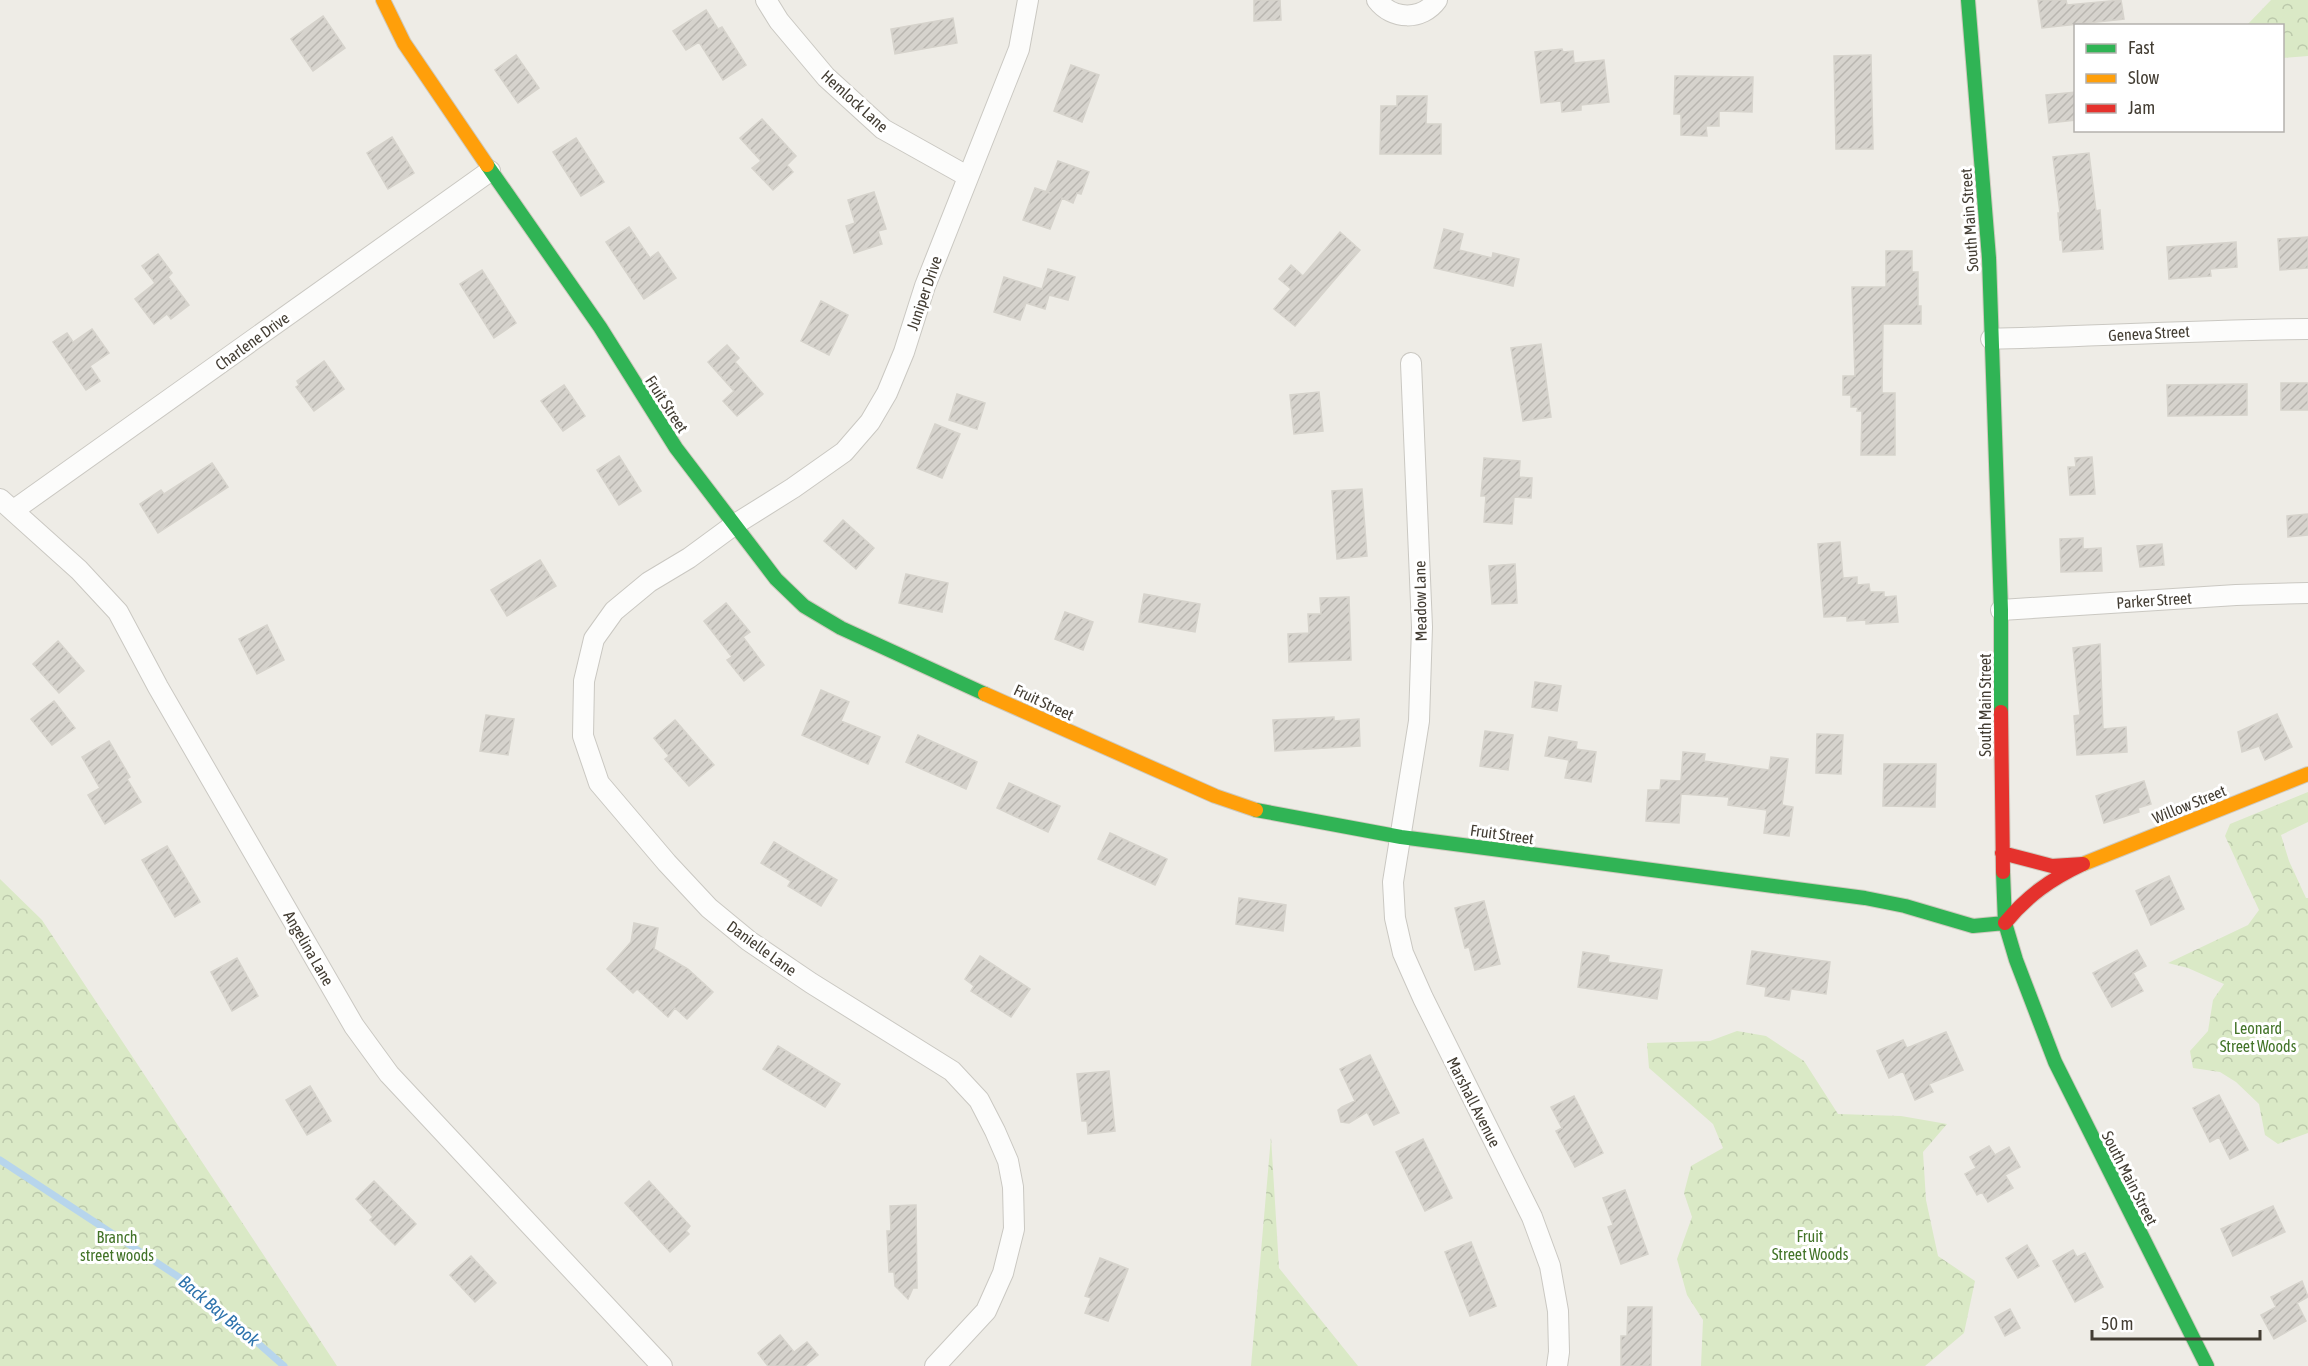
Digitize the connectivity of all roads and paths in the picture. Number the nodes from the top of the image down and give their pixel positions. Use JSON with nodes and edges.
{"nodes":[{"id":1,"x":383,"y":0,"type":"edge"},
{"id":2,"x":766,"y":0,"type":"edge"},
{"id":3,"x":1028,"y":0,"type":"edge"},
{"id":4,"x":1377,"y":0,"type":"edge"},
{"id":5,"x":1437,"y":0,"type":"edge"},
{"id":6,"x":1968,"y":0,"type":"edge"},
{"id":7,"x":490,"y":171,"type":"junction"},
{"id":8,"x":967,"y":176,"type":"junction"},
{"id":9,"x":2308,"y":329,"type":"edge"},
{"id":10,"x":1991,"y":339,"type":"junction"},
{"id":11,"x":1411,"y":363,"type":"dead end"},
{"id":12,"x":7,"y":505,"type":"edge"},
{"id":13,"x":734,"y":525,"type":"junction"},
{"id":14,"x":2308,"y":594,"type":"edge"},
{"id":15,"x":2001,"y":610,"type":"junction"},
{"id":16,"x":2308,"y":774,"type":"edge"},
{"id":17,"x":1401,"y":837,"type":"junction"},
{"id":18,"x":2002,"y":853,"type":"junction"},
{"id":19,"x":2083,"y":864,"type":"junction"},
{"id":20,"x":2005,"y":923,"type":"junction"},
{"id":21,"x":662,"y":1366,"type":"edge"},
{"id":22,"x":935,"y":1366,"type":"edge"},
{"id":23,"x":1557,"y":1366,"type":"edge"},
{"id":24,"x":2207,"y":1366,"type":"edge"}],
"edges":[{"from":1,"to":7,"type":"street","name":"Fruit Street"},
{"from":2,"to":8,"type":"street","name":"Hemlock Lane"},
{"from":3,"to":8,"type":"street","name":"Juniper Drive"},
{"from":4,"to":5,"type":"street"},
{"from":6,"to":10,"type":"street","name":"South Main Street"},
{"from":7,"to":12,"type":"street","name":"Charlene Drive"},
{"from":7,"to":13,"type":"street","name":"Fruit Street"},
{"from":8,"to":13,"type":"street","name":"Juniper Drive"},
{"from":9,"to":10,"type":"street","name":"Geneva Street"},
{"from":10,"to":15,"type":"street","name":"South Main Street"},
{"from":11,"to":17,"type":"street","name":"Meadow Lane"},
{"from":12,"to":21,"type":"street","name":"Angelina Lane"},
{"from":13,"to":17,"type":"street","name":"Fruit Street"},
{"from":13,"to":22,"type":"street","name":"Danielle Lane"},
{"from":14,"to":15,"type":"street","name":"Parker Street"},
{"from":15,"to":18,"type":"street","name":"South Main Street"},
{"from":16,"to":19,"type":"street","name":"Willow Street"},
{"from":17,"to":20,"type":"street","name":"Fruit Street"},
{"from":17,"to":23,"type":"street","name":"Marshall Avenue"},
{"from":18,"to":19,"type":"street"},
{"from":18,"to":20,"type":"street","name":"South Main Street"},
{"from":19,"to":20,"type":"street"},
{"from":20,"to":24,"type":"street","name":"South Main Street"}]}
